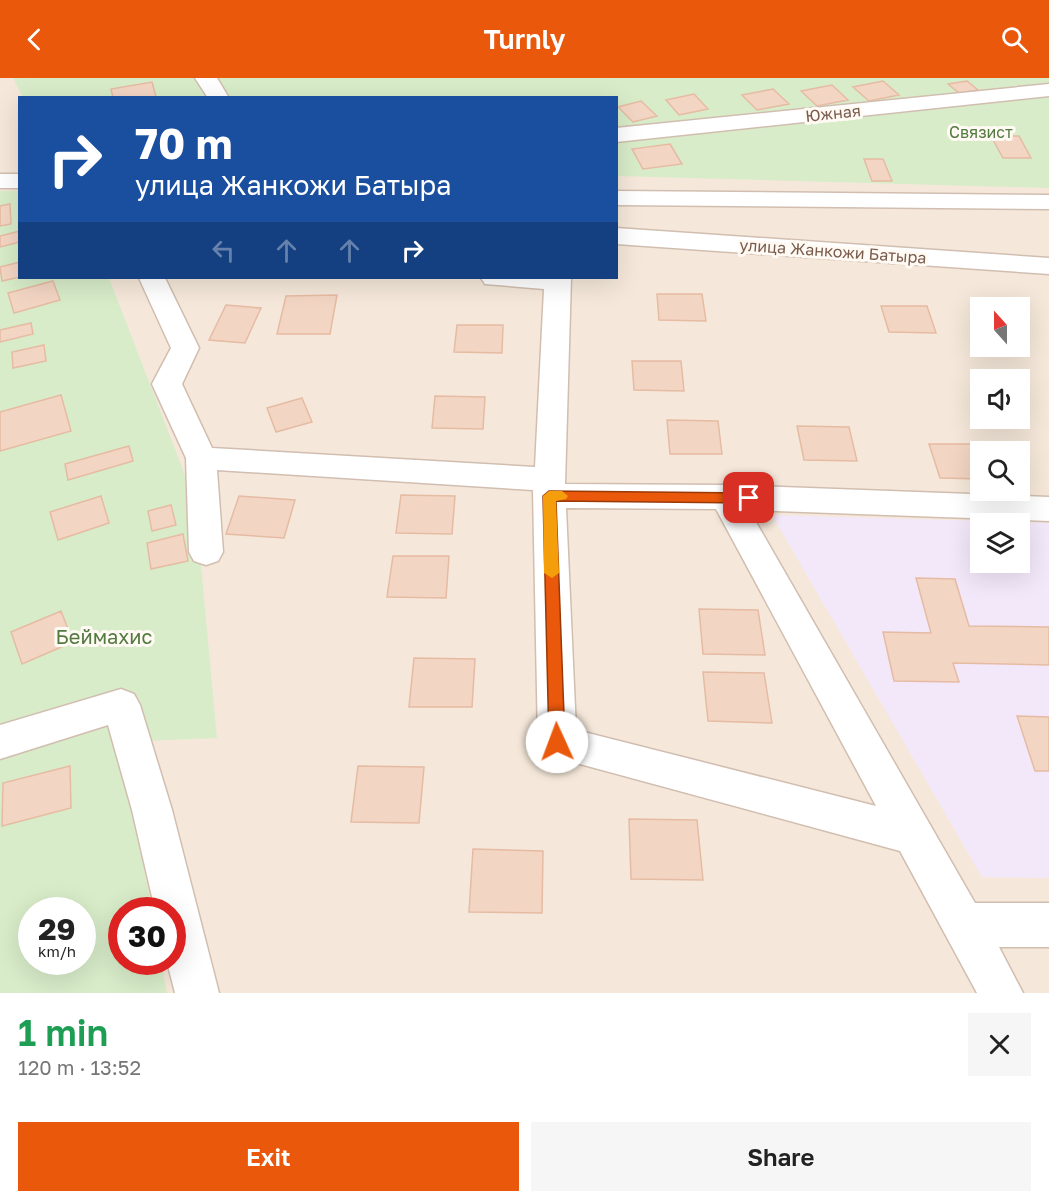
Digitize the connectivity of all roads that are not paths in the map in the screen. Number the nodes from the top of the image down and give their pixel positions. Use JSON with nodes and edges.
{"nodes":[{"id":1,"x":207,"y":78,"type":"edge"},
{"id":2,"x":1049,"y":90,"type":"edge"},
{"id":3,"x":218,"y":96,"type":"edge"},
{"id":4,"x":618,"y":135,"type":"edge"},
{"id":5,"x":0,"y":181,"type":"edge"},
{"id":6,"x":18,"y":181,"type":"edge"},
{"id":7,"x":618,"y":198,"type":"edge"},
{"id":8,"x":1049,"y":202,"type":"edge"},
{"id":9,"x":618,"y":236,"type":"edge"},
{"id":10,"x":1049,"y":266,"type":"edge"},
{"id":11,"x":152,"y":279,"type":"edge"},
{"id":12,"x":526,"y":279,"type":"edge"},
{"id":13,"x":557,"y":280,"type":"edge"},
{"id":14,"x":201,"y":458,"type":"junction"},
{"id":15,"x":550,"y":488,"type":"junction"},
{"id":16,"x":726,"y":497,"type":"junction"},
{"id":17,"x":1049,"y":509,"type":"edge"},
{"id":18,"x":206,"y":552,"type":"dead end"},
{"id":19,"x":0,"y":742,"type":"edge"},
{"id":20,"x":914,"y":835,"type":"junction"},
{"id":21,"x":964,"y":925,"type":"junction"},
{"id":22,"x":1049,"y":925,"type":"edge"},
{"id":23,"x":197,"y":993,"type":"edge"},
{"id":24,"x":1001,"y":993,"type":"edge"}],
"edges":[{"from":1,"to":3,"type":"street"},
{"from":2,"to":4,"type":"street","name":"Южная"},
{"from":5,"to":6,"type":"street"},
{"from":7,"to":8,"type":"street"},
{"from":9,"to":10,"type":"street","name":"улица Жанкожи Батыра"},
{"from":11,"to":14,"type":"street"},
{"from":12,"to":13,"type":"street"},
{"from":13,"to":15,"type":"street"},
{"from":14,"to":15,"type":"street"},
{"from":14,"to":18,"type":"street"},
{"from":15,"to":16,"type":"street"},
{"from":15,"to":20,"type":"street"},
{"from":16,"to":17,"type":"street"},
{"from":16,"to":20,"type":"street"},
{"from":19,"to":23,"type":"street"},
{"from":20,"to":21,"type":"street"},
{"from":21,"to":22,"type":"street"},
{"from":21,"to":24,"type":"street"}]}
